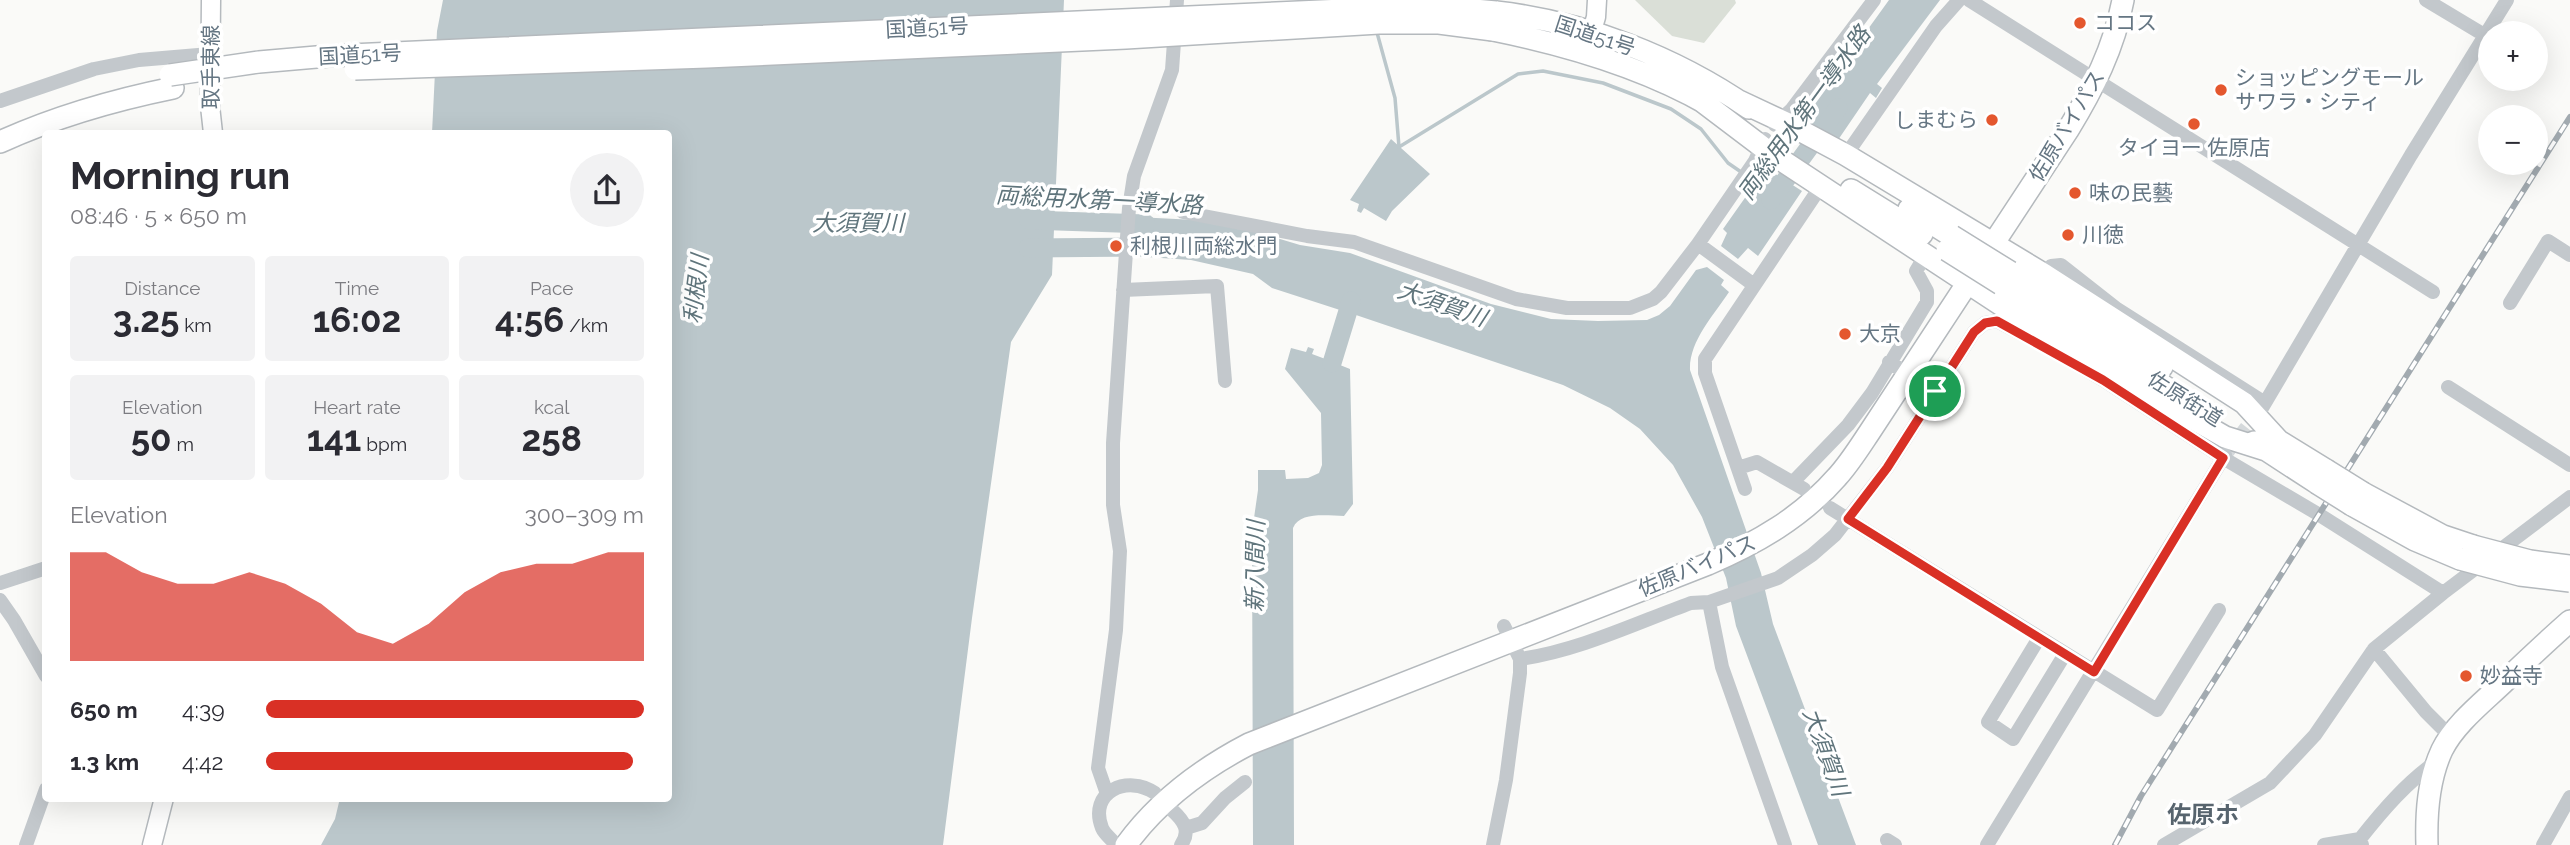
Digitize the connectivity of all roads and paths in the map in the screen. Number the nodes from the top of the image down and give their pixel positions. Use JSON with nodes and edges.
{"nodes":[{"id":1,"x":211,"y":0,"type":"edge"},
{"id":2,"x":1177,"y":0,"type":"edge"},
{"id":3,"x":1597,"y":0,"type":"edge"},
{"id":4,"x":1874,"y":0,"type":"edge"},
{"id":5,"x":1959,"y":0,"type":"edge"},
{"id":6,"x":1969,"y":0,"type":"edge"},
{"id":7,"x":2123,"y":0,"type":"edge"},
{"id":8,"x":2426,"y":0,"type":"edge"},
{"id":9,"x":2507,"y":0,"type":"edge"},
{"id":10,"x":1495,"y":21,"type":"junction"},
{"id":11,"x":2495,"y":21,"type":"edge"},
{"id":12,"x":2478,"y":31,"type":"edge"},
{"id":13,"x":1592,"y":33,"type":"junction"},
{"id":14,"x":2478,"y":49,"type":"edge"},
{"id":15,"x":210,"y":54,"type":"junction"},
{"id":16,"x":1585,"y":54,"type":"junction"},
{"id":17,"x":2096,"y":80,"type":"junction"},
{"id":18,"x":0,"y":101,"type":"edge"},
{"id":19,"x":0,"y":127,"type":"edge"},
{"id":20,"x":213,"y":130,"type":"edge"},
{"id":21,"x":1775,"y":135,"type":"junction"},
{"id":22,"x":0,"y":142,"type":"edge"},
{"id":23,"x":1827,"y":167,"type":"junction"},
{"id":24,"x":1183,"y":212,"type":"dead end"},
{"id":25,"x":1698,"y":244,"type":"junction"},
{"id":26,"x":1994,"y":244,"type":"junction"},
{"id":27,"x":2357,"y":244,"type":"junction"},
{"id":28,"x":1940,"y":247,"type":"junction"},
{"id":29,"x":2570,"y":255,"type":"edge"},
{"id":30,"x":2045,"y":275,"type":"junction"},
{"id":31,"x":1966,"y":282,"type":"junction"},
{"id":32,"x":1754,"y":285,"type":"junction"},
{"id":33,"x":1123,"y":290,"type":"junction"},
{"id":34,"x":2433,"y":292,"type":"dead end"},
{"id":35,"x":2510,"y":303,"type":"dead end"},
{"id":36,"x":2045,"y":340,"type":"junction"},
{"id":37,"x":1889,"y":362,"type":"junction"},
{"id":38,"x":1908,"y":374,"type":"junction"},
{"id":39,"x":1225,"y":381,"type":"dead end"},
{"id":40,"x":2448,"y":387,"type":"dead end"},
{"id":41,"x":1935,"y":391,"type":"junction"},
{"id":42,"x":2272,"y":445,"type":"junction"},
{"id":43,"x":2224,"y":457,"type":"junction"},
{"id":44,"x":2570,"y":465,"type":"edge"},
{"id":45,"x":1738,"y":468,"type":"junction"},
{"id":46,"x":1745,"y":489,"type":"dead end"},
{"id":47,"x":2570,"y":497,"type":"edge"},
{"id":48,"x":1830,"y":508,"type":"dead end"},
{"id":49,"x":1848,"y":519,"type":"junction"},
{"id":50,"x":2466,"y":552,"type":"junction"},
{"id":51,"x":2570,"y":566,"type":"edge"},
{"id":52,"x":42,"y":569,"type":"edge"},
{"id":53,"x":2570,"y":581,"type":"edge"},
{"id":54,"x":0,"y":583,"type":"edge"},
{"id":55,"x":2443,"y":593,"type":"junction"},
{"id":56,"x":0,"y":600,"type":"edge"},
{"id":57,"x":1713,"y":601,"type":"junction"},
{"id":58,"x":2219,"y":610,"type":"dead end"},
{"id":59,"x":2570,"y":621,"type":"edge"},
{"id":60,"x":2039,"y":638,"type":"junction"},
{"id":61,"x":1512,"y":643,"type":"junction"},
{"id":62,"x":2374,"y":649,"type":"junction"},
{"id":63,"x":2064,"y":654,"type":"junction"},
{"id":64,"x":42,"y":669,"type":"edge"},
{"id":65,"x":2094,"y":672,"type":"junction"},
{"id":66,"x":2450,"y":736,"type":"junction"},
{"id":67,"x":2437,"y":761,"type":"junction"},
{"id":68,"x":1245,"y":782,"type":"dead end"},
{"id":69,"x":1154,"y":793,"type":"dead end"},
{"id":70,"x":1107,"y":794,"type":"junction"},
{"id":71,"x":2570,"y":797,"type":"edge"},
{"id":72,"x":42,"y":800,"type":"edge"},
{"id":73,"x":163,"y":802,"type":"edge"},
{"id":74,"x":1172,"y":810,"type":"dead end"},
{"id":75,"x":1186,"y":828,"type":"junction"},
{"id":76,"x":2361,"y":842,"type":"edge"},
{"id":77,"x":26,"y":845,"type":"edge"},
{"id":78,"x":152,"y":845,"type":"edge"},
{"id":79,"x":1116,"y":845,"type":"edge"},
{"id":80,"x":1126,"y":845,"type":"edge"},
{"id":81,"x":1181,"y":845,"type":"edge"},
{"id":82,"x":1493,"y":845,"type":"edge"},
{"id":83,"x":1785,"y":845,"type":"edge"},
{"id":84,"x":1987,"y":845,"type":"edge"},
{"id":85,"x":2164,"y":845,"type":"edge"},
{"id":86,"x":2324,"y":845,"type":"edge"},
{"id":87,"x":2427,"y":845,"type":"edge"},
{"id":88,"x":2543,"y":845,"type":"edge"}],
"edges":[{"from":1,"to":15,"type":"main road","name":"取手東線"},
{"from":2,"to":33,"type":"street"},
{"from":3,"to":13,"type":"main road"},
{"from":4,"to":21,"type":"street"},
{"from":5,"to":23,"type":"street"},
{"from":6,"to":17,"type":"street"},
{"from":7,"to":17,"type":"highway","name":"佐原バイパス"},
{"from":8,"to":12,"type":"street"},
{"from":9,"to":11,"type":"street"},
{"from":10,"to":13,"type":"highway","name":"国道51号"},
{"from":10,"to":16,"type":"highway","name":"国道51号"},
{"from":10,"to":19,"type":"highway","name":"国道51号","bridge":true},
{"from":10,"to":22,"type":"highway","name":"国道51号","bridge":true},
{"from":13,"to":16,"type":"main road"},
{"from":13,"to":21,"type":"highway","name":"国道51号"},
{"from":14,"to":27,"type":"street"},
{"from":15,"to":18,"type":"street"},
{"from":15,"to":20,"type":"main road","name":"取手東線"},
{"from":16,"to":21,"type":"highway","name":"国道51号"},
{"from":17,"to":26,"type":"highway","name":"佐原バイパス"},
{"from":17,"to":27,"type":"street"},
{"from":21,"to":23,"type":"highway"},
{"from":21,"to":23,"type":"highway"},
{"from":21,"to":25,"type":"street"},
{"from":23,"to":26,"type":"highway"},
{"from":23,"to":28,"type":"highway","name":"佐原街道"},
{"from":23,"to":28,"type":"highway"},
{"from":23,"to":32,"type":"street"},
{"from":24,"to":25,"type":"street"},
{"from":25,"to":32,"type":"street"},
{"from":26,"to":30,"type":"highway"},
{"from":26,"to":31,"type":"highway","name":"佐原バイパス"},
{"from":27,"to":30,"type":"street"},
{"from":27,"to":34,"type":"street"},
{"from":28,"to":31,"type":"highway"},
{"from":28,"to":37,"type":"street"},
{"from":28,"to":42,"type":"highway","name":"佐原街道","bridge":true},
{"from":29,"to":35,"type":"street"},
{"from":30,"to":42,"type":"highway"},
{"from":31,"to":36,"type":"highway"},
{"from":31,"to":38,"type":"highway","name":"佐原バイパス"},
{"from":32,"to":45,"type":"street"},
{"from":33,"to":39,"type":"street"},
{"from":33,"to":70,"type":"street"},
{"from":36,"to":41,"type":"street"},
{"from":36,"to":42,"type":"highway"},
{"from":36,"to":43,"type":"street"},
{"from":37,"to":38,"type":"street"},
{"from":37,"to":45,"type":"street"},
{"from":38,"to":41,"type":"street"},
{"from":38,"to":61,"type":"highway","name":"佐原バイパス"},
{"from":40,"to":44,"type":"street"},
{"from":41,"to":49,"type":"street"},
{"from":42,"to":50,"type":"highway","name":"佐原街道","bridge":true},
{"from":43,"to":55,"type":"street"},
{"from":43,"to":65,"type":"street"},
{"from":45,"to":46,"type":"street"},
{"from":47,"to":55,"type":"street"},
{"from":48,"to":49,"type":"street"},
{"from":49,"to":57,"type":"street"},
{"from":49,"to":60,"type":"street"},
{"from":50,"to":51,"type":"highway","name":"佐原街道","bridge":true},
{"from":50,"to":53,"type":"highway","name":"佐原街道","bridge":true},
{"from":52,"to":54,"type":"street"},
{"from":55,"to":62,"type":"street"},
{"from":56,"to":64,"type":"street"},
{"from":57,"to":61,"type":"street"},
{"from":57,"to":83,"type":"street"},
{"from":58,"to":65,"type":"street"},
{"from":59,"to":66,"type":"highway"},
{"from":60,"to":63,"type":"street"},
{"from":60,"to":63,"type":"street"},
{"from":61,"to":80,"type":"highway","name":"佐原バイパス"},
{"from":61,"to":82,"type":"street"},
{"from":62,"to":66,"type":"street"},
{"from":62,"to":85,"type":"street"},
{"from":63,"to":65,"type":"street"},
{"from":65,"to":84,"type":"street"},
{"from":66,"to":67,"type":"highway"},
{"from":67,"to":76,"type":"street"},
{"from":67,"to":87,"type":"highway"},
{"from":68,"to":75,"type":"street"},
{"from":69,"to":70,"type":"street"},
{"from":70,"to":79,"type":"street"},
{"from":71,"to":88,"type":"street"},
{"from":72,"to":77,"type":"street"},
{"from":73,"to":78,"type":"main road"},
{"from":74,"to":75,"type":"street"},
{"from":75,"to":81,"type":"street"},
{"from":76,"to":86,"type":"street"}]}
